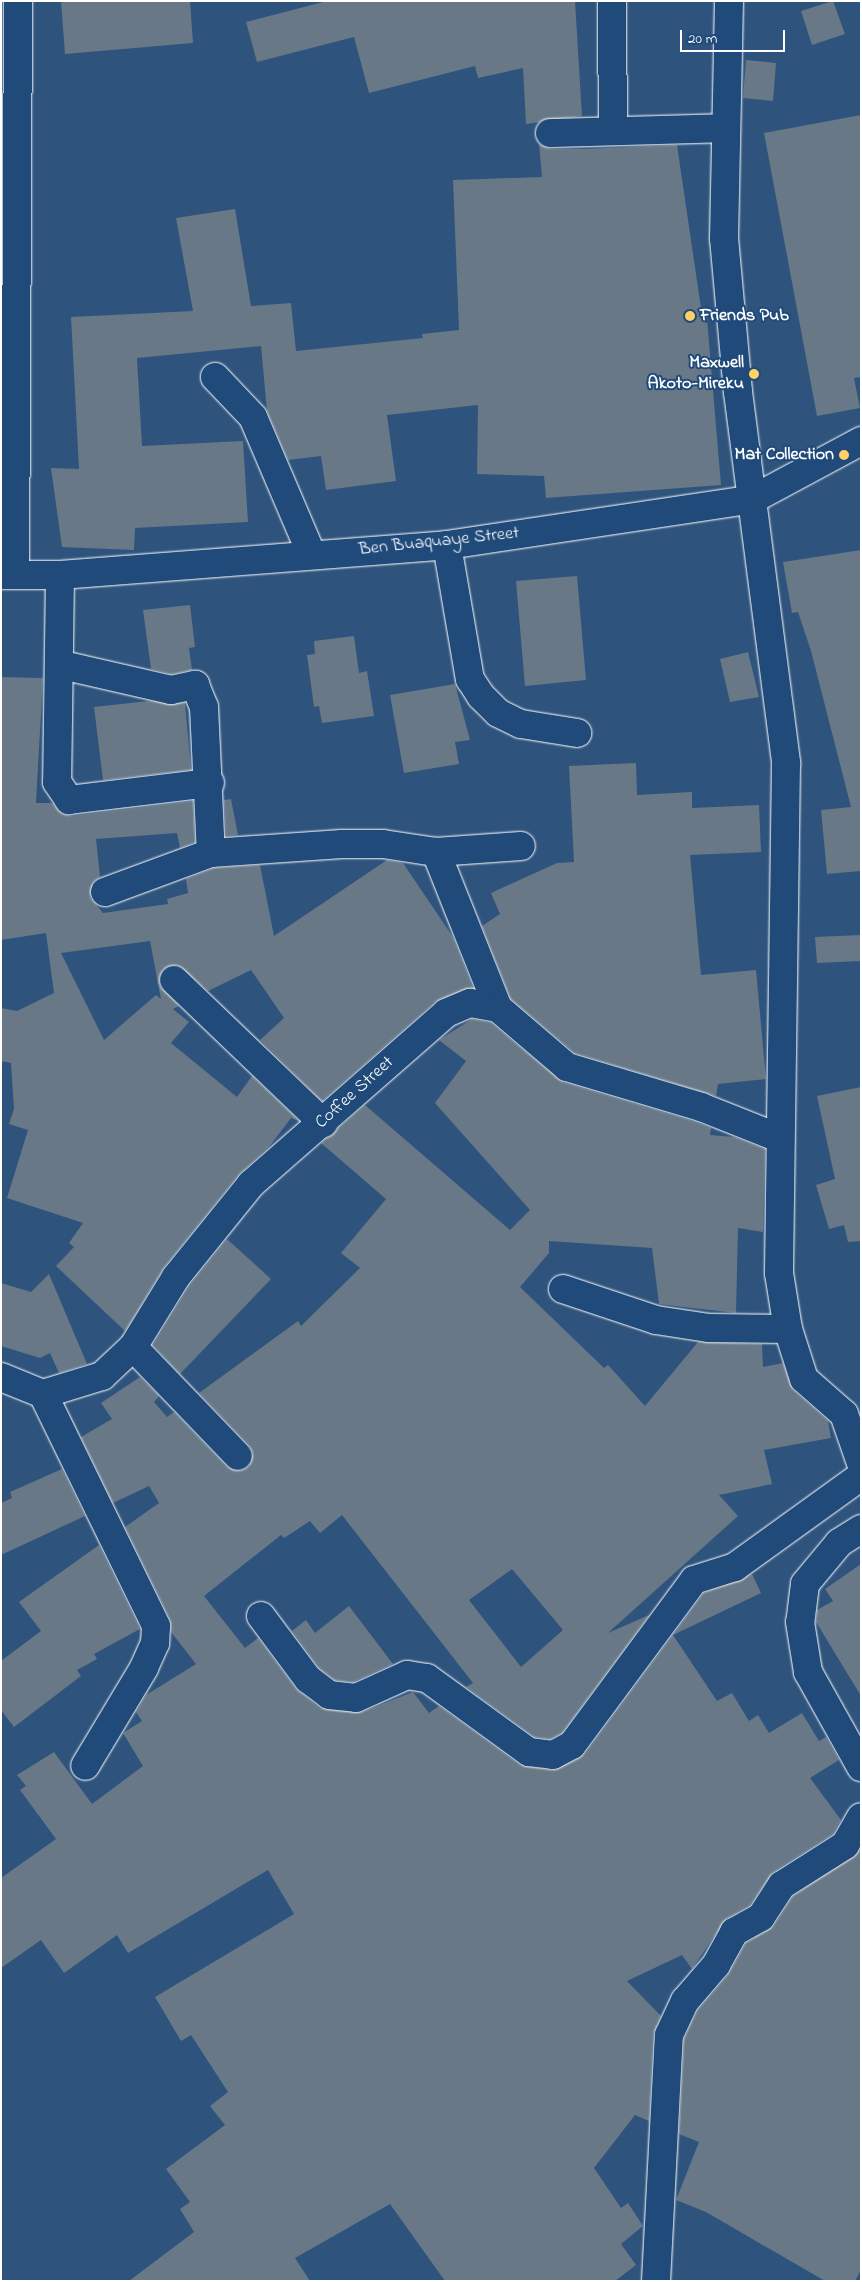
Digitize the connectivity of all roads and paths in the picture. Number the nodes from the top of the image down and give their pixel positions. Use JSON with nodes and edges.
{"nodes":[{"id":1,"x":18,"y":1,"type":"edge"},
{"id":2,"x":612,"y":1,"type":"edge"},
{"id":3,"x":729,"y":1,"type":"edge"},
{"id":4,"x":725,"y":128,"type":"junction"},
{"id":5,"x":613,"y":129,"type":"junction"},
{"id":6,"x":550,"y":133,"type":"dead end"},
{"id":7,"x":8,"y":366,"type":"edge"},
{"id":8,"x":215,"y":377,"type":"dead end"},
{"id":9,"x":861,"y":441,"type":"edge"},
{"id":10,"x":753,"y":500,"type":"junction"},
{"id":11,"x":447,"y":544,"type":"junction"},
{"id":12,"x":312,"y":555,"type":"junction"},
{"id":13,"x":8,"y":575,"type":"edge"},
{"id":14,"x":60,"y":575,"type":"junction"},
{"id":15,"x":62,"y":665,"type":"junction"},
{"id":16,"x":577,"y":733,"type":"dead end"},
{"id":17,"x":210,"y":783,"type":"junction"},
{"id":18,"x":521,"y":846,"type":"dead end"},
{"id":19,"x":436,"y":852,"type":"junction"},
{"id":20,"x":211,"y":853,"type":"junction"},
{"id":21,"x":105,"y":892,"type":"dead end"},
{"id":22,"x":174,"y":980,"type":"dead end"},
{"id":23,"x":498,"y":1008,"type":"junction"},
{"id":24,"x":323,"y":1123,"type":"junction"},
{"id":25,"x":779,"y":1138,"type":"junction"},
{"id":26,"x":563,"y":1290,"type":"dead end"},
{"id":27,"x":788,"y":1329,"type":"junction"},
{"id":28,"x":134,"y":1347,"type":"junction"},
{"id":29,"x":1,"y":1376,"type":"edge"},
{"id":30,"x":43,"y":1394,"type":"junction"},
{"id":31,"x":238,"y":1456,"type":"dead end"},
{"id":32,"x":861,"y":1463,"type":"edge"},
{"id":33,"x":861,"y":1476,"type":"edge"},
{"id":34,"x":861,"y":1529,"type":"edge"},
{"id":35,"x":260,"y":1616,"type":"dead end"},
{"id":36,"x":85,"y":1766,"type":"dead end"},
{"id":37,"x":861,"y":1768,"type":"edge"},
{"id":38,"x":861,"y":1818,"type":"edge"},
{"id":39,"x":656,"y":2281,"type":"edge"}],
"edges":[{"from":1,"to":7,"type":"street"},
{"from":2,"to":5,"type":"street"},
{"from":3,"to":4,"type":"street"},
{"from":4,"to":5,"type":"street"},
{"from":4,"to":10,"type":"street"},
{"from":5,"to":6,"type":"street"},
{"from":7,"to":13,"type":"street"},
{"from":8,"to":12,"type":"street"},
{"from":9,"to":10,"type":"street","name":"Ben Buaquaye Street"},
{"from":10,"to":11,"type":"street","name":"Ben Buaquaye Street"},
{"from":10,"to":25,"type":"street"},
{"from":11,"to":12,"type":"street","name":"Ben Buaquaye Street"},
{"from":11,"to":16,"type":"street"},
{"from":12,"to":14,"type":"street","name":"Ben Buaquaye Street"},
{"from":13,"to":14,"type":"street","name":"Ben Buaquaye Street"},
{"from":14,"to":15,"type":"street"},
{"from":15,"to":17,"type":"street"},
{"from":15,"to":17,"type":"street"},
{"from":17,"to":20,"type":"street"},
{"from":18,"to":19,"type":"street"},
{"from":19,"to":20,"type":"street"},
{"from":19,"to":23,"type":"street"},
{"from":20,"to":21,"type":"street"},
{"from":22,"to":24,"type":"street"},
{"from":23,"to":24,"type":"street","name":"Coffee Street"},
{"from":23,"to":25,"type":"street"},
{"from":24,"to":28,"type":"street","name":"Coffee Street"},
{"from":25,"to":27,"type":"street"},
{"from":26,"to":27,"type":"street"},
{"from":27,"to":32,"type":"street"},
{"from":28,"to":30,"type":"street","name":"Coffee Street"},
{"from":28,"to":31,"type":"street"},
{"from":29,"to":30,"type":"street"},
{"from":30,"to":36,"type":"street"},
{"from":33,"to":35,"type":"street"},
{"from":34,"to":37,"type":"street"},
{"from":38,"to":39,"type":"street"}]}
